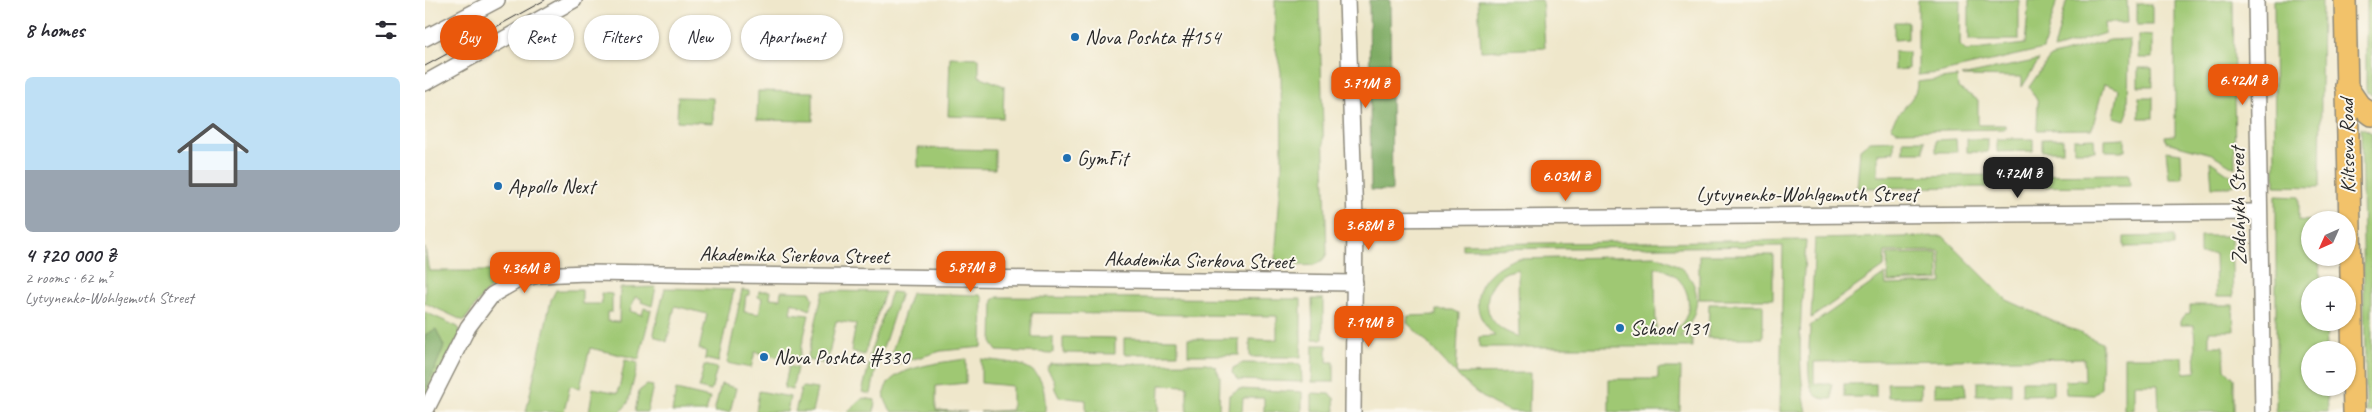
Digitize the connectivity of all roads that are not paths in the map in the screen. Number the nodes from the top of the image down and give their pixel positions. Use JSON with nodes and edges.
{"nodes":[{"id":1,"x":497,"y":0,"type":"edge"},
{"id":2,"x":574,"y":0,"type":"edge"},
{"id":3,"x":1347,"y":0,"type":"edge"},
{"id":4,"x":2256,"y":0,"type":"edge"},
{"id":5,"x":2345,"y":0,"type":"edge"},
{"id":6,"x":425,"y":38,"type":"edge"},
{"id":7,"x":425,"y":83,"type":"edge"},
{"id":8,"x":2346,"y":86,"type":"junction"},
{"id":9,"x":2372,"y":115,"type":"edge"},
{"id":10,"x":2259,"y":212,"type":"junction"},
{"id":11,"x":1355,"y":219,"type":"junction"},
{"id":12,"x":1355,"y":283,"type":"junction"},
{"id":13,"x":425,"y":412,"type":"edge"},
{"id":14,"x":1353,"y":412,"type":"edge"},
{"id":15,"x":2263,"y":412,"type":"edge"},
{"id":16,"x":2354,"y":412,"type":"edge"}],
"edges":[{"from":1,"to":6,"type":"street"},
{"from":2,"to":7,"type":"street"},
{"from":3,"to":11,"type":"street"},
{"from":4,"to":10,"type":"street","name":"Zodchykh Street"},
{"from":5,"to":8,"type":"highway","name":"Kiltseva Road"},
{"from":8,"to":9,"type":"highway"},
{"from":8,"to":16,"type":"highway","name":"Kiltseva Road"},
{"from":10,"to":11,"type":"street","name":"Lytvynenko-Wohlgemuth Street"},
{"from":10,"to":15,"type":"street","name":"Zodchykh Street"},
{"from":11,"to":12,"type":"street"},
{"from":12,"to":13,"type":"street","name":"Akademika Sierkova Street"},
{"from":12,"to":14,"type":"street"}]}
